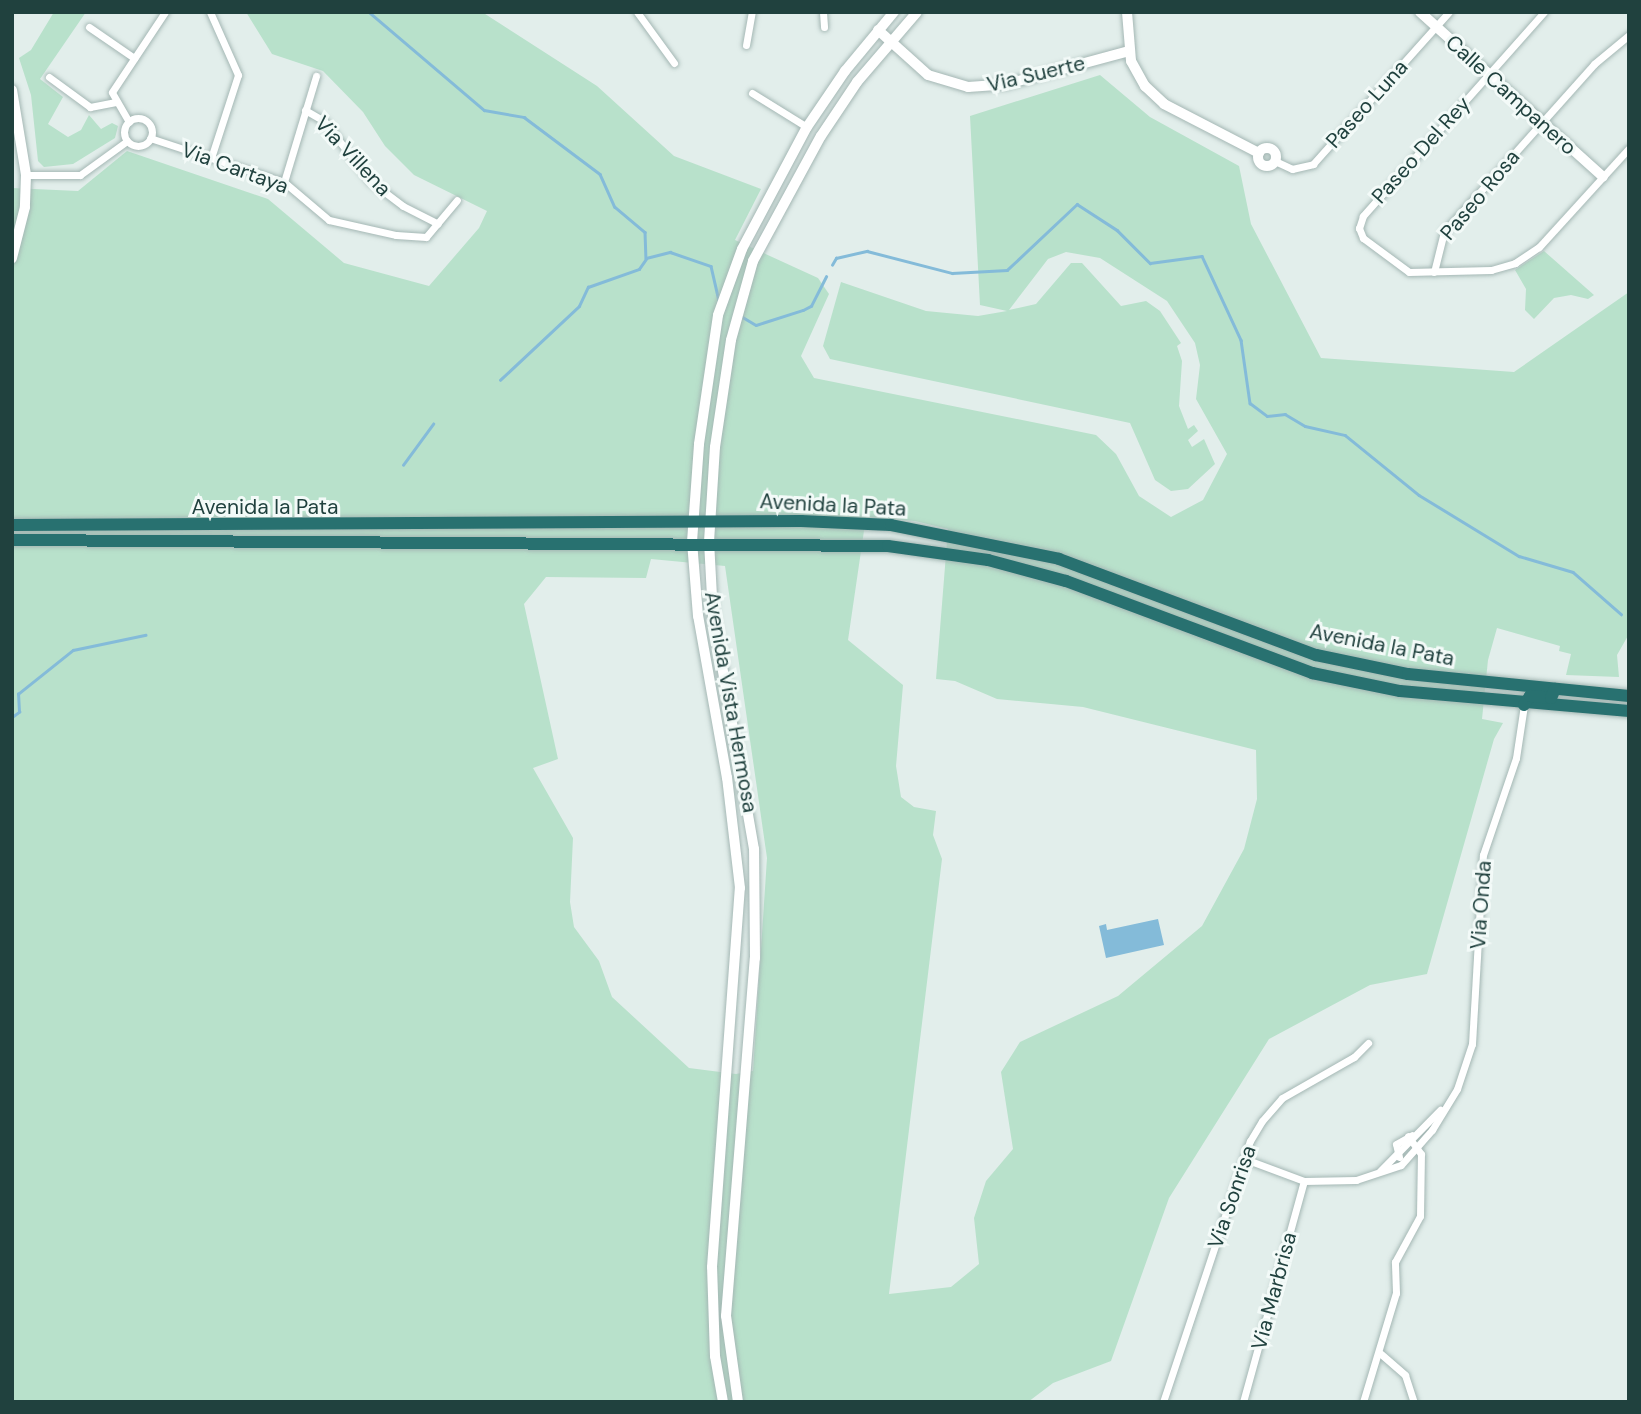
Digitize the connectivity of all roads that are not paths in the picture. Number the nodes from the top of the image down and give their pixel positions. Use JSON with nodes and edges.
{"nodes":[{"id":1,"x":165,"y":12,"type":"edge"},
{"id":2,"x":210,"y":12,"type":"edge"},
{"id":3,"x":637,"y":12,"type":"edge"},
{"id":4,"x":751,"y":12,"type":"edge"},
{"id":5,"x":823,"y":12,"type":"edge"},
{"id":6,"x":894,"y":12,"type":"edge"},
{"id":7,"x":916,"y":12,"type":"edge"},
{"id":8,"x":1127,"y":12,"type":"edge"},
{"id":9,"x":1420,"y":12,"type":"edge"},
{"id":10,"x":1449,"y":12,"type":"edge"},
{"id":11,"x":1544,"y":12,"type":"edge"},
{"id":12,"x":89,"y":27,"type":"dead end"},
{"id":13,"x":824,"y":27,"type":"dead end"},
{"id":14,"x":1436,"y":27,"type":"junction"},
{"id":15,"x":878,"y":30,"type":"junction"},
{"id":16,"x":1629,"y":35,"type":"edge"},
{"id":17,"x":890,"y":42,"type":"junction"},
{"id":18,"x":746,"y":45,"type":"dead end"},
{"id":19,"x":1129,"y":51,"type":"junction"},
{"id":20,"x":134,"y":58,"type":"junction"},
{"id":21,"x":674,"y":63,"type":"dead end"},
{"id":22,"x":1489,"y":75,"type":"junction"},
{"id":23,"x":316,"y":76,"type":"dead end"},
{"id":24,"x":49,"y":77,"type":"dead end"},
{"id":25,"x":12,"y":90,"type":"edge"},
{"id":26,"x":752,"y":93,"type":"dead end"},
{"id":27,"x":115,"y":102,"type":"junction"},
{"id":28,"x":305,"y":110,"type":"junction"},
{"id":29,"x":129,"y":122,"type":"junction"},
{"id":30,"x":1542,"y":122,"type":"junction"},
{"id":31,"x":807,"y":127,"type":"junction"},
{"id":32,"x":150,"y":138,"type":"junction"},
{"id":33,"x":127,"y":141,"type":"junction"},
{"id":34,"x":1629,"y":148,"type":"edge"},
{"id":35,"x":211,"y":158,"type":"junction"},
{"id":36,"x":1275,"y":160,"type":"joint"},
{"id":37,"x":26,"y":175,"type":"junction"},
{"id":38,"x":1603,"y":177,"type":"junction"},
{"id":39,"x":284,"y":182,"type":"junction"},
{"id":40,"x":457,"y":200,"type":"dead end"},
{"id":41,"x":438,"y":224,"type":"junction"},
{"id":42,"x":12,"y":258,"type":"edge"},
{"id":43,"x":1434,"y":272,"type":"junction"},
{"id":44,"x":693,"y":521,"type":"junction"},
{"id":45,"x":709,"y":521,"type":"junction"},
{"id":46,"x":12,"y":525,"type":"edge"},
{"id":47,"x":12,"y":540,"type":"edge"},
{"id":48,"x":692,"y":542,"type":"junction"},
{"id":49,"x":709,"y":542,"type":"junction"},
{"id":50,"x":1555,"y":689,"type":"junction"},
{"id":51,"x":1629,"y":696,"type":"edge"},
{"id":52,"x":1524,"y":705,"type":"junction"},
{"id":53,"x":1629,"y":711,"type":"edge"},
{"id":54,"x":1368,"y":1043,"type":"dead end"},
{"id":55,"x":1447,"y":1106,"type":"junction"},
{"id":56,"x":1410,"y":1138,"type":"junction"},
{"id":57,"x":1418,"y":1149,"type":"junction"},
{"id":58,"x":1396,"y":1154,"type":"junction"},
{"id":59,"x":1245,"y":1159,"type":"junction"},
{"id":60,"x":1404,"y":1162,"type":"junction"},
{"id":61,"x":1380,"y":1171,"type":"junction"},
{"id":62,"x":1304,"y":1181,"type":"junction"},
{"id":63,"x":1381,"y":1354,"type":"junction"},
{"id":64,"x":723,"y":1402,"type":"edge"},
{"id":65,"x":738,"y":1402,"type":"edge"},
{"id":66,"x":1163,"y":1402,"type":"edge"},
{"id":67,"x":1244,"y":1402,"type":"edge"},
{"id":68,"x":1363,"y":1402,"type":"edge"},
{"id":69,"x":1414,"y":1402,"type":"edge"}],
"edges":[{"from":1,"to":20,"type":"street"},
{"from":2,"to":35,"type":"street"},
{"from":3,"to":21,"type":"street"},
{"from":4,"to":18,"type":"street"},
{"from":5,"to":13,"type":"street"},
{"from":6,"to":15,"type":"main road","name":"Avenida Vista Hermosa"},
{"from":7,"to":17,"type":"main road","name":"Avenida Vista Hermosa"},
{"from":8,"to":19,"type":"main road"},
{"from":9,"to":14,"type":"main road","name":"Calle Campanero"},
{"from":10,"to":14,"type":"street","name":"Paseo Luna"},
{"from":11,"to":22,"type":"street","name":"Paseo Del Rey"},
{"from":12,"to":20,"type":"street"},
{"from":14,"to":22,"type":"main road","name":"Calle Campanero"},
{"from":14,"to":36,"type":"street","name":"Paseo Luna"},
{"from":15,"to":17,"type":"main road","name":"Via Suerte"},
{"from":15,"to":31,"type":"main road","name":"Avenida Vista Hermosa"},
{"from":16,"to":30,"type":"street","name":"Paseo Rosa"},
{"from":17,"to":19,"type":"main road","name":"Via Suerte"},
{"from":17,"to":45,"type":"main road","name":"Avenida Vista Hermosa"},
{"from":19,"to":36,"type":"main road"},
{"from":20,"to":27,"type":"street"},
{"from":22,"to":30,"type":"main road","name":"Calle Campanero"},
{"from":22,"to":43,"type":"street","name":"Paseo Del Rey"},
{"from":23,"to":28,"type":"street"},
{"from":24,"to":27,"type":"street"},
{"from":25,"to":37,"type":"main road"},
{"from":26,"to":31,"type":"street"},
{"from":27,"to":29,"type":"street"},
{"from":28,"to":39,"type":"street"},
{"from":28,"to":41,"type":"street","name":"Via Villena"},
{"from":29,"to":32,"type":"street"},
{"from":29,"to":33,"type":"street"},
{"from":30,"to":38,"type":"main road","name":"Calle Campanero"},
{"from":30,"to":43,"type":"street","name":"Paseo Rosa"},
{"from":31,"to":44,"type":"main road","name":"Avenida Vista Hermosa"},
{"from":32,"to":33,"type":"street"},
{"from":32,"to":35,"type":"street","name":"Via Cartaya"},
{"from":33,"to":37,"type":"street"},
{"from":34,"to":38,"type":"street"},
{"from":35,"to":39,"type":"street","name":"Via Cartaya"},
{"from":37,"to":42,"type":"main road"},
{"from":38,"to":43,"type":"street"},
{"from":39,"to":41,"type":"street","name":"Via Cartaya"},
{"from":40,"to":41,"type":"street","name":"Via Cartaya"},
{"from":44,"to":45,"type":"highway","name":"Avenida la Pata"},
{"from":44,"to":46,"type":"highway","name":"Avenida la Pata"},
{"from":44,"to":48,"type":"main road","name":"Avenida Vista Hermosa"},
{"from":45,"to":49,"type":"main road","name":"Avenida Vista Hermosa"},
{"from":45,"to":50,"type":"highway","name":"Avenida la Pata"},
{"from":47,"to":48,"type":"highway","name":"Avenida la Pata"},
{"from":48,"to":49,"type":"highway","name":"Avenida la Pata"},
{"from":48,"to":64,"type":"main road","name":"Avenida Vista Hermosa"},
{"from":49,"to":52,"type":"highway","name":"Avenida la Pata"},
{"from":49,"to":65,"type":"main road","name":"Avenida Vista Hermosa"},
{"from":50,"to":51,"type":"highway","name":"Avenida la Pata"},
{"from":50,"to":52,"type":"highway"},
{"from":52,"to":53,"type":"highway","name":"Avenida la Pata"},
{"from":52,"to":55,"type":"street","name":"Via Onda"},
{"from":54,"to":59,"type":"street","name":"Via Sonrisa"},
{"from":55,"to":56,"type":"street","name":"Via Onda"},
{"from":55,"to":57,"type":"street","name":"Via Onda"},
{"from":56,"to":57,"type":"street"},
{"from":56,"to":58,"type":"street"},
{"from":57,"to":60,"type":"street","name":"Via Onda"},
{"from":57,"to":63,"type":"street"},
{"from":58,"to":60,"type":"street"},
{"from":58,"to":61,"type":"street"},
{"from":59,"to":62,"type":"street","name":"Via Onda"},
{"from":59,"to":66,"type":"street","name":"Via Sonrisa"},
{"from":60,"to":61,"type":"street","name":"Via Onda"},
{"from":61,"to":62,"type":"street","name":"Via Onda"},
{"from":62,"to":67,"type":"street","name":"Via Marbrisa"},
{"from":63,"to":68,"type":"street"},
{"from":63,"to":69,"type":"street"}]}
